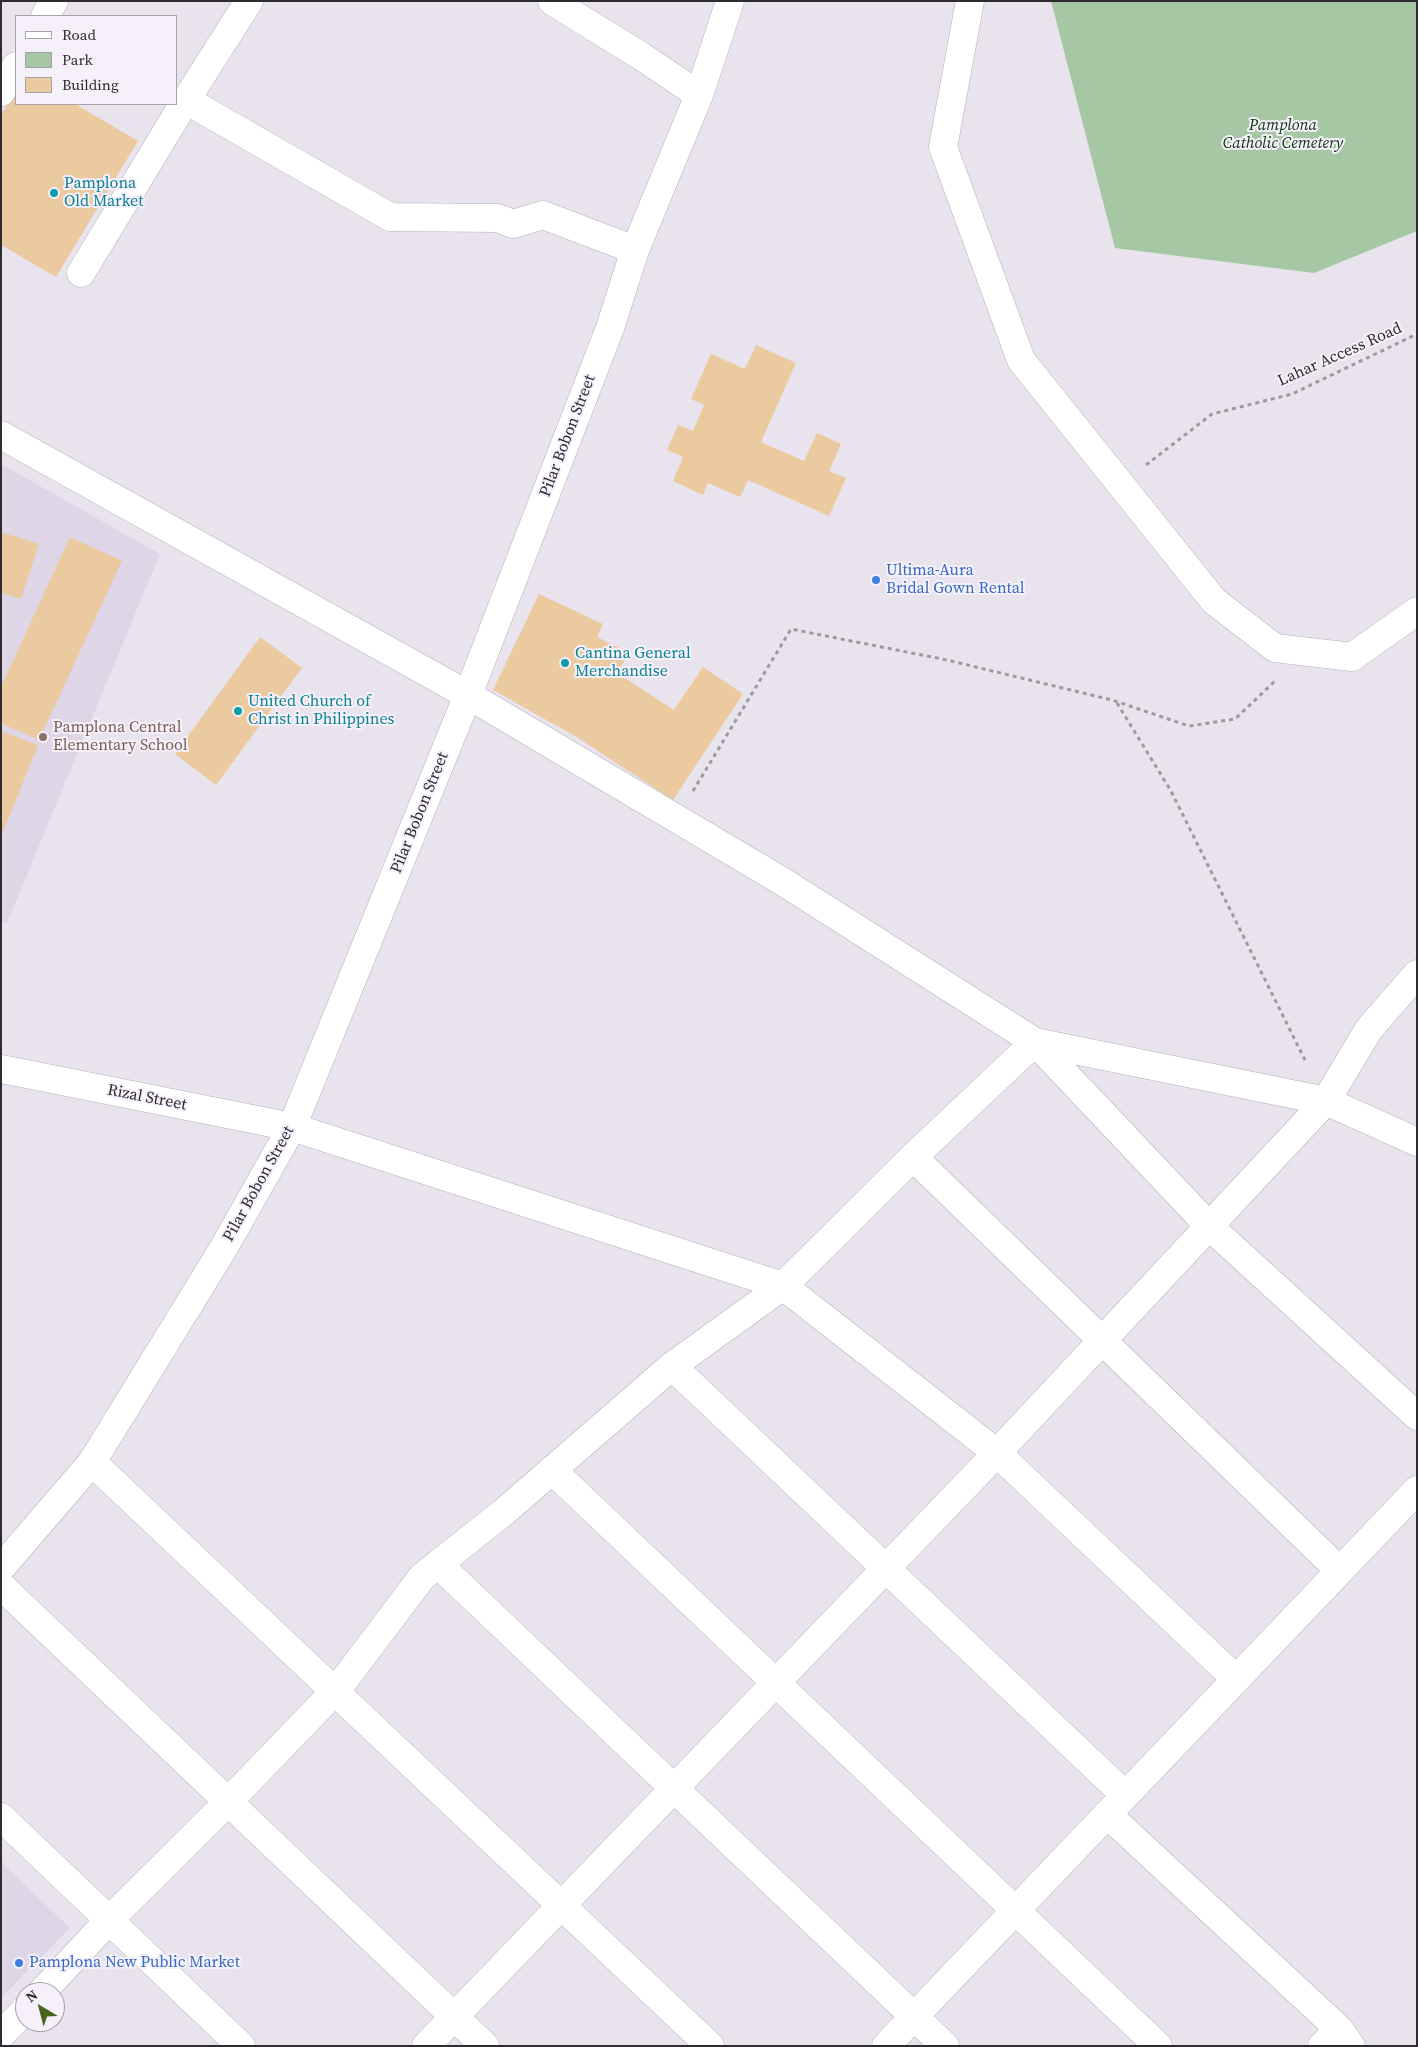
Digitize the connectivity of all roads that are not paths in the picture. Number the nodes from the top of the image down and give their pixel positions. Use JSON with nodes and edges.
{"nodes":[{"id":1,"x":54,"y":1,"type":"edge"},
{"id":2,"x":248,"y":1,"type":"edge"},
{"id":3,"x":552,"y":1,"type":"edge"},
{"id":4,"x":730,"y":1,"type":"edge"},
{"id":5,"x":970,"y":1,"type":"edge"},
{"id":6,"x":46,"y":15,"type":"edge"},
{"id":7,"x":15,"y":68,"type":"edge"},
{"id":8,"x":1,"y":92,"type":"edge"},
{"id":9,"x":699,"y":95,"type":"junction"},
{"id":10,"x":186,"y":100,"type":"junction"},
{"id":11,"x":635,"y":250,"type":"junction"},
{"id":12,"x":81,"y":273,"type":"dead end"},
{"id":13,"x":1,"y":435,"type":"edge"},
{"id":14,"x":1417,"y":611,"type":"edge"},
{"id":15,"x":468,"y":695,"type":"junction"},
{"id":16,"x":1417,"y":974,"type":"edge"},
{"id":17,"x":1035,"y":1042,"type":"junction"},
{"id":18,"x":1,"y":1069,"type":"edge"},
{"id":19,"x":1326,"y":1101,"type":"junction"},
{"id":20,"x":292,"y":1127,"type":"junction"},
{"id":21,"x":1417,"y":1142,"type":"edge"},
{"id":22,"x":913,"y":1157,"type":"junction"},
{"id":23,"x":1209,"y":1226,"type":"junction"},
{"id":24,"x":783,"y":1286,"type":"junction"},
{"id":25,"x":1103,"y":1340,"type":"junction"},
{"id":26,"x":672,"y":1366,"type":"junction"},
{"id":27,"x":1417,"y":1416,"type":"edge"},
{"id":28,"x":997,"y":1453,"type":"junction"},
{"id":29,"x":92,"y":1462,"type":"junction"},
{"id":30,"x":552,"y":1470,"type":"junction"},
{"id":31,"x":1417,"y":1490,"type":"edge"},
{"id":32,"x":438,"y":1564,"type":"junction"},
{"id":33,"x":1,"y":1568,"type":"edge"},
{"id":34,"x":886,"y":1568,"type":"junction"},
{"id":35,"x":1340,"y":1570,"type":"junction"},
{"id":36,"x":1,"y":1586,"type":"edge"},
{"id":37,"x":1236,"y":1680,"type":"junction"},
{"id":38,"x":776,"y":1682,"type":"junction"},
{"id":39,"x":335,"y":1691,"type":"junction"},
{"id":40,"x":673,"y":1788,"type":"junction"},
{"id":41,"x":228,"y":1802,"type":"junction"},
{"id":42,"x":1116,"y":1805,"type":"junction"},
{"id":43,"x":1,"y":1817,"type":"edge"},
{"id":44,"x":561,"y":1905,"type":"junction"},
{"id":45,"x":1016,"y":1910,"type":"junction"},
{"id":46,"x":109,"y":1920,"type":"junction"},
{"id":47,"x":51,"y":1982,"type":"edge"},
{"id":48,"x":454,"y":2016,"type":"junction"},
{"id":49,"x":914,"y":2017,"type":"junction"},
{"id":50,"x":15,"y":2021,"type":"edge"},
{"id":51,"x":1,"y":2036,"type":"edge"},
{"id":52,"x":1337,"y":2040,"type":"edge"},
{"id":53,"x":242,"y":2046,"type":"edge"},
{"id":54,"x":426,"y":2046,"type":"edge"},
{"id":55,"x":485,"y":2046,"type":"edge"},
{"id":56,"x":710,"y":2046,"type":"edge"},
{"id":57,"x":886,"y":2046,"type":"edge"},
{"id":58,"x":944,"y":2046,"type":"edge"},
{"id":59,"x":1158,"y":2046,"type":"edge"}],
"edges":[{"from":1,"to":6,"type":"street"},
{"from":2,"to":10,"type":"street"},
{"from":3,"to":9,"type":"street"},
{"from":4,"to":9,"type":"street","name":"Pilar Bobon Street"},
{"from":5,"to":14,"type":"street"},
{"from":7,"to":8,"type":"street"},
{"from":9,"to":11,"type":"street","name":"Pilar Bobon Street"},
{"from":10,"to":11,"type":"street"},
{"from":10,"to":12,"type":"street"},
{"from":11,"to":15,"type":"street","name":"Pilar Bobon Street"},
{"from":13,"to":15,"type":"street"},
{"from":15,"to":17,"type":"street"},
{"from":15,"to":20,"type":"street","name":"Pilar Bobon Street"},
{"from":16,"to":19,"type":"street"},
{"from":17,"to":19,"type":"street"},
{"from":17,"to":22,"type":"street"},
{"from":17,"to":23,"type":"street"},
{"from":18,"to":20,"type":"street","name":"Rizal Street"},
{"from":19,"to":21,"type":"street"},
{"from":19,"to":23,"type":"street"},
{"from":20,"to":24,"type":"street","name":"Rizal Street"},
{"from":20,"to":29,"type":"street","name":"Pilar Bobon Street"},
{"from":22,"to":24,"type":"street"},
{"from":22,"to":25,"type":"street"},
{"from":23,"to":25,"type":"street"},
{"from":23,"to":27,"type":"street"},
{"from":24,"to":26,"type":"street"},
{"from":24,"to":28,"type":"street"},
{"from":25,"to":28,"type":"street"},
{"from":25,"to":35,"type":"street"},
{"from":26,"to":30,"type":"street"},
{"from":26,"to":34,"type":"street"},
{"from":28,"to":34,"type":"street"},
{"from":28,"to":37,"type":"street"},
{"from":29,"to":33,"type":"street","name":"Pilar Bobon Street"},
{"from":29,"to":39,"type":"street"},
{"from":30,"to":32,"type":"street"},
{"from":30,"to":38,"type":"street"},
{"from":31,"to":35,"type":"street"},
{"from":32,"to":39,"type":"street"},
{"from":32,"to":40,"type":"street"},
{"from":34,"to":38,"type":"street"},
{"from":34,"to":42,"type":"street"},
{"from":35,"to":37,"type":"street"},
{"from":36,"to":41,"type":"street"},
{"from":37,"to":42,"type":"street"},
{"from":38,"to":40,"type":"street"},
{"from":38,"to":45,"type":"street"},
{"from":39,"to":41,"type":"street"},
{"from":39,"to":44,"type":"street"},
{"from":40,"to":44,"type":"street"},
{"from":40,"to":49,"type":"street"},
{"from":41,"to":46,"type":"street"},
{"from":41,"to":48,"type":"street"},
{"from":42,"to":45,"type":"street"},
{"from":42,"to":52,"type":"street"},
{"from":43,"to":46,"type":"street"},
{"from":44,"to":48,"type":"street"},
{"from":44,"to":56,"type":"street"},
{"from":45,"to":49,"type":"street"},
{"from":45,"to":59,"type":"street"},
{"from":46,"to":47,"type":"street"},
{"from":46,"to":53,"type":"street"},
{"from":48,"to":54,"type":"street"},
{"from":48,"to":55,"type":"street"},
{"from":49,"to":57,"type":"street"},
{"from":49,"to":58,"type":"street"},
{"from":50,"to":51,"type":"street"}]}
